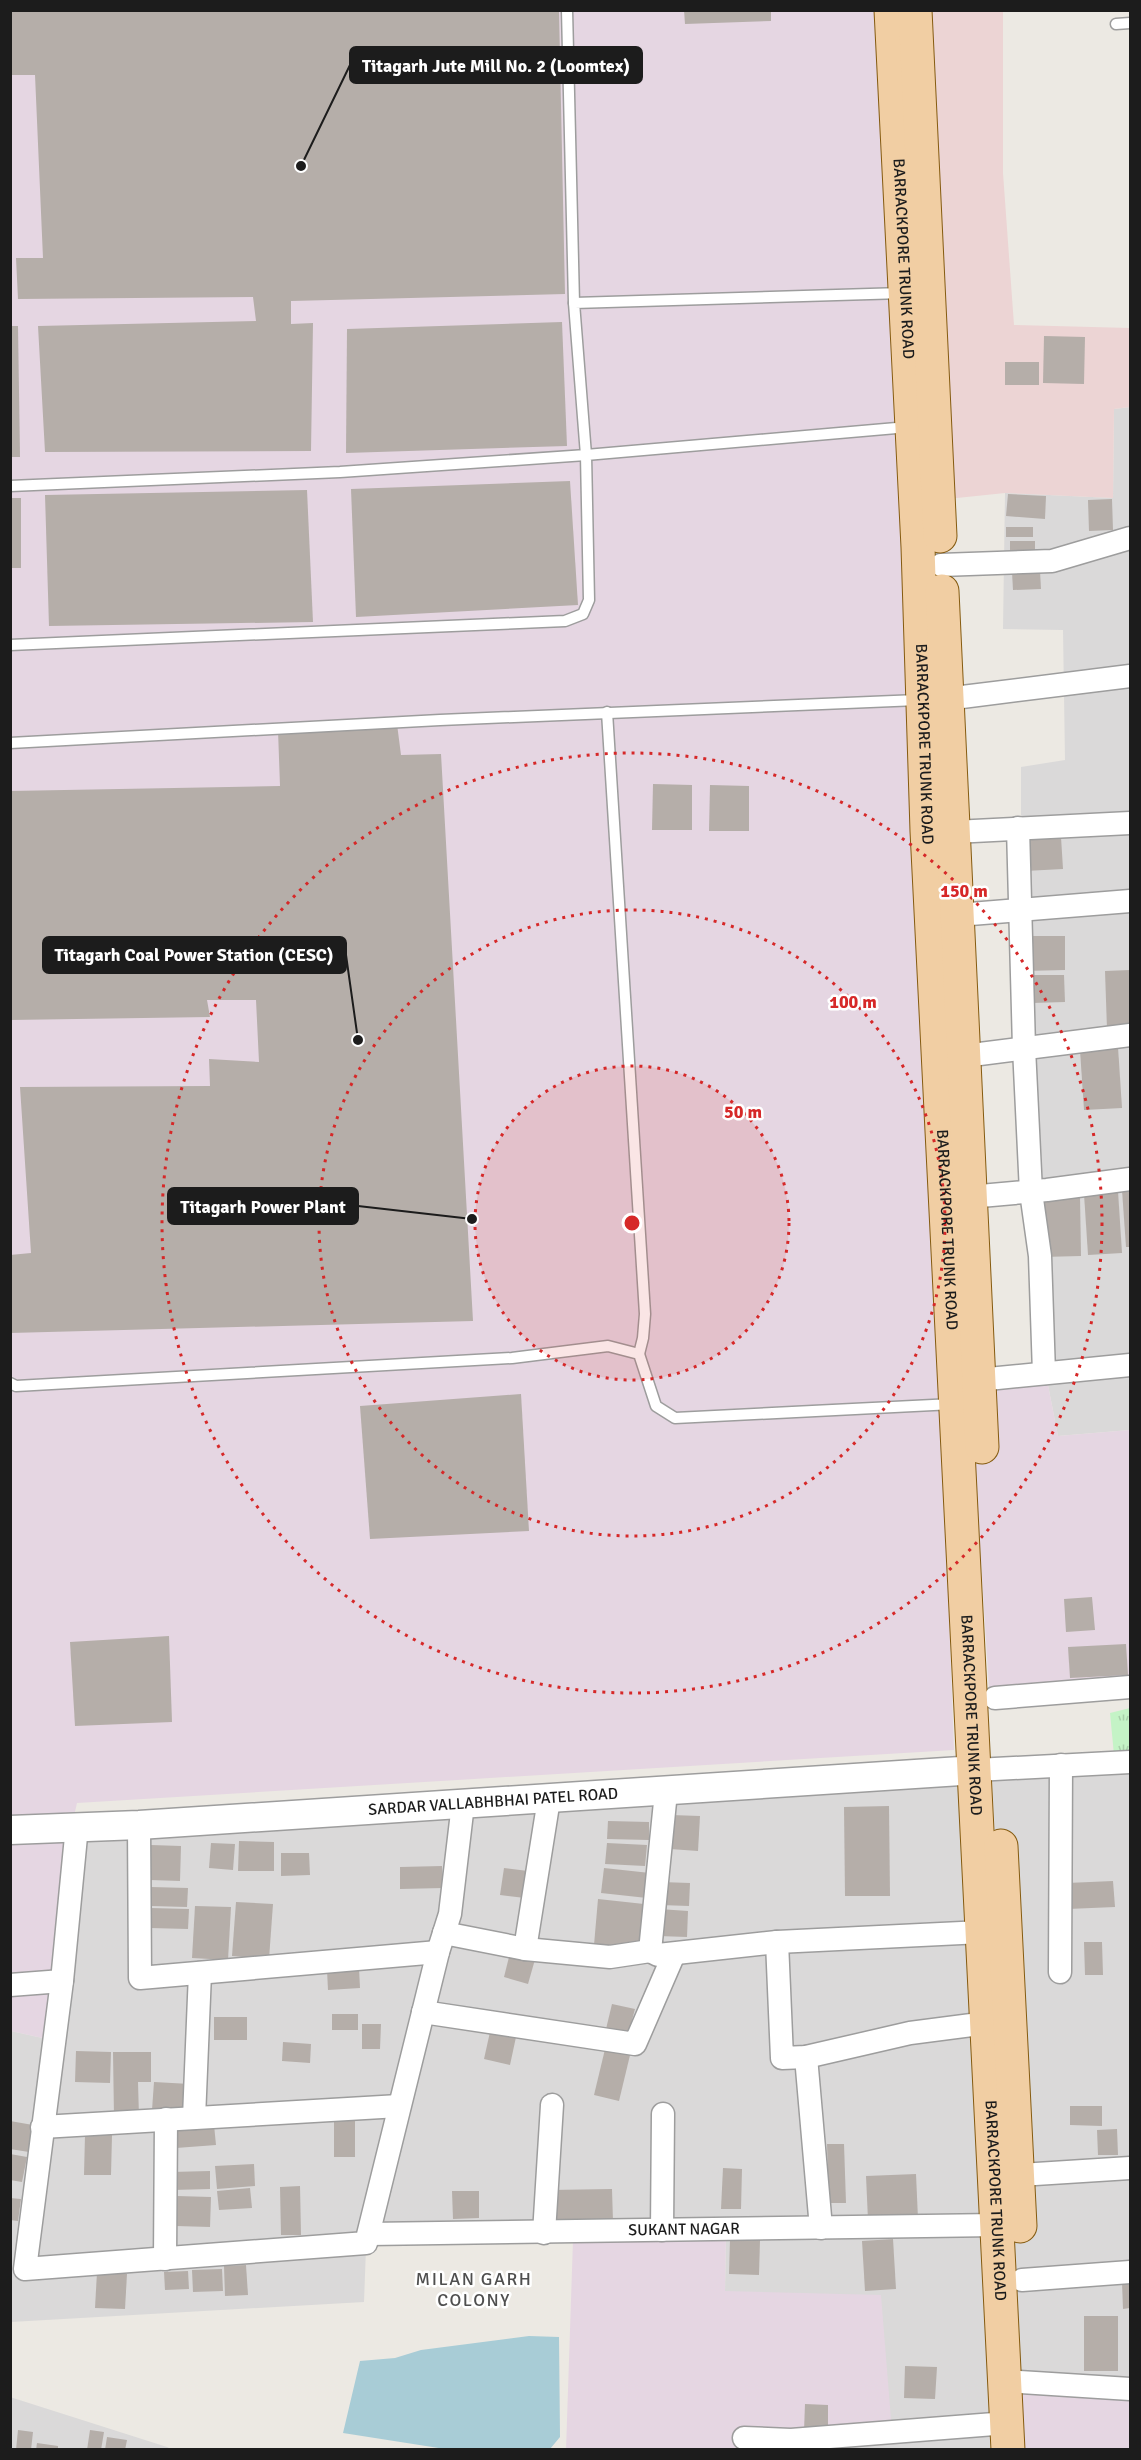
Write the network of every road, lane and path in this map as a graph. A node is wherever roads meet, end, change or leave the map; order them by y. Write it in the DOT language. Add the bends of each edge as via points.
graph roads {
  1 [pos="567,10"];
  2 [pos="891,10"];
  3 [pos="915,10"];
  4 [pos="1131,23"];
  5 [pos="1116,24"];
  6 [pos="903,293"];
  7 [pos="574,303"];
  8 [pos="911,426"];
  9 [pos="586,455"];
  10 [pos="10,486"];
  11 [pos="1131,538"];
  12 [pos="941,565"];
  13 [pos="10,645"];
  14 [pos="1131,676"];
  15 [pos="934,699"];
  16 [pos="607,712"];
  17 [pos="10,743"];
  18 [pos="1131,824"];
  19 [pos="1018,828"];
  20 [pos="954,832"];
  21 [pos="1131,901"];
  22 [pos="1021,910"];
  23 [pos="958,915"];
  24 [pos="1131,1035"];
  25 [pos="1024,1048"];
  26 [pos="964,1056"];
  27 [pos="1131,1179"];
  28 [pos="1031,1192"];
  29 [pos="969,1197"];
  30 [pos="639,1354"];
  31 [pos="1131,1365"];
  32 [pos="1044,1373"];
  33 [pos="978,1380"];
  34 [pos="10,1383"];
  35 [pos="956,1404"];
  36 [pos="1131,1687"];
  37 [pos="994,1698"];
  38 [pos="1131,1762"];
  39 [pos="1061,1766"];
  40 [pos="986,1770"];
  41 [pos="666,1792"];
  42 [pos="549,1799"];
  43 [pos="463,1804"];
  44 [pos="139,1825"];
  45 [pos="77,1826"];
  46 [pos="10,1830"];
  47 [pos="982,1932"];
  48 [pos="441,1942"];
  49 [pos="777,1942"];
  50 [pos="525,1949"];
  51 [pos="650,1951"];
  52 [pos="674,1954"];
  53 [pos="1060,1972"];
  54 [pos="200,1973"];
  55 [pos="62,1981"];
  56 [pos="10,1985"];
  57 [pos="423,2012"];
  58 [pos="987,2023"];
  59 [pos="806,2057"];
  60 [pos="552,2105"];
  61 [pos="399,2106"];
  62 [pos="663,2114"];
  63 [pos="194,2118"];
  64 [pos="166,2120"];
  65 [pos="42,2127"];
  66 [pos="1131,2168"];
  67 [pos="1006,2176"];
  68 [pos="998,2225"];
  69 [pos="821,2228"];
  70 [pos="662,2230"];
  71 [pos="544,2233"];
  72 [pos="369,2234"];
  73 [pos="165,2259"];
  74 [pos="1131,2272"];
  75 [pos="1022,2280"];
  76 [pos="1016,2381"];
  77 [pos="1131,2389"];
  78 [pos="1008,2436"];
  79 [pos="744,2438"];
  80 [pos="1030,2450"];
  1 -- 7 [label="lane"];
  2 -- 6 [label="main road, BARRACKPORE TRUNK ROAD"];
  3 -- 12 [label="main road, BARRACKPORE TRUNK ROAD"];
  4 -- 5 [label="lane"];
  6 -- 7 [label="lane"];
  6 -- 8 [label="main road, BARRACKPORE TRUNK ROAD"];
  7 -- 9 [label="lane"];
  8 -- 9 [label="lane"];
  8 -- 15 [label="main road, BARRACKPORE TRUNK ROAD"];
  9 -- 10 [label="lane" via="340,472"];
  9 -- 13 [label="lane" via="589,600 583,614 566,621"];
  11 -- 12 [label="street" via="1052,561"];
  12 -- 15 [label="main road, BARRACKPORE TRUNK ROAD"];
  14 -- 15 [label="street"];
  15 -- 16 [label="lane"];
  15 -- 20 [label="main road, BARRACKPORE TRUNK ROAD"];
  15 -- 35 [label="main road, BARRACKPORE TRUNK ROAD"];
  16 -- 17 [label="lane"];
  16 -- 30 [label="lane" via="645,1314"];
  18 -- 19 [label="street"];
  19 -- 20 [label="street"];
  19 -- 22 [label="street"];
  20 -- 23 [label="main road, BARRACKPORE TRUNK ROAD"];
  21 -- 22 [label="street"];
  22 -- 23 [label="street"];
  22 -- 25 [label="street"];
  23 -- 26 [label="main road, BARRACKPORE TRUNK ROAD"];
  24 -- 25 [label="street"];
  25 -- 26 [label="street"];
  25 -- 28 [label="street"];
  26 -- 29 [label="main road, BARRACKPORE TRUNK ROAD"];
  27 -- 28 [label="street"];
  28 -- 29 [label="street"];
  28 -- 32 [label="street" via="1040,1256"];
  29 -- 33 [label="main road, BARRACKPORE TRUNK ROAD"];
  30 -- 34 [label="lane" via="608,1346 512,1358 16,1386"];
  30 -- 35 [label="lane" via="656,1406 675,1418"];
  31 -- 32 [label="street"];
  32 -- 33 [label="street"];
  33 -- 37 [label="main road, BARRACKPORE TRUNK ROAD"];
  35 -- 40 [label="main road, BARRACKPORE TRUNK ROAD"];
  36 -- 37 [label="street"];
  37 -- 40 [label="main road, BARRACKPORE TRUNK ROAD"];
  38 -- 39 [label="street"];
  39 -- 40 [label="street"];
  39 -- 53 [label="street"];
  40 -- 41 [label="street, SARDAR VALLABHBHAI PATEL ROAD"];
  40 -- 47 [label="main road, BARRACKPORE TRUNK ROAD"];
  40 -- 67 [label="main road, BARRACKPORE TRUNK ROAD"];
  41 -- 42 [label="street, SARDAR VALLABHBHAI PATEL ROAD"];
  41 -- 51 [label="street"];
  42 -- 43 [label="street, SARDAR VALLABHBHAI PATEL ROAD"];
  42 -- 50 [label="street"];
  43 -- 44 [label="street, SARDAR VALLABHBHAI PATEL ROAD"];
  43 -- 48 [label="street" via="450,1914"];
  44 -- 45 [label="street, SARDAR VALLABHBHAI PATEL ROAD"];
  44 -- 54 [label="street" via="140,1977"];
  45 -- 46 [label="street, SARDAR VALLABHBHAI PATEL ROAD"];
  45 -- 55 [label="street"];
  47 -- 49 [label="street"];
  47 -- 58 [label="main road, BARRACKPORE TRUNK ROAD"];
  48 -- 50 [label="street"];
  48 -- 54 [label="street"];
  48 -- 57 [label="street"];
  49 -- 52 [label="street"];
  49 -- 59 [label="street" via="782,2058"];
  50 -- 51 [label="street" via="610,1957"];
  51 -- 52 [label="street"];
  52 -- 57 [label="street" via="635,2044"];
  54 -- 63 [label="street"];
  55 -- 56 [label="street"];
  55 -- 65 [label="street"];
  57 -- 61 [label="street"];
  58 -- 59 [label="street" via="910,2033"];
  58 -- 67 [label="main road, BARRACKPORE TRUNK ROAD"];
  59 -- 69 [label="street"];
  60 -- 71 [label="street"];
  61 -- 63 [label="street"];
  61 -- 72 [label="street"];
  62 -- 70 [label="street"];
  63 -- 64 [label="street"];
  64 -- 65 [label="street"];
  64 -- 73 [label="street"];
  65 -- 73 [label="street" via="25,2269"];
  66 -- 67 [label="street"];
  67 -- 68 [label="main road, BARRACKPORE TRUNK ROAD"];
  67 -- 75 [label="main road, BARRACKPORE TRUNK ROAD"];
  68 -- 69 [label="street, SUKANT NAGAR"];
  68 -- 76 [label="main road, BARRACKPORE TRUNK ROAD"];
  69 -- 70 [label="street, SUKANT NAGAR"];
  70 -- 71 [label="street, SUKANT NAGAR"];
  71 -- 72 [label="street, SUKANT NAGAR"];
  72 -- 73 [label="street" via="366,2243"];
  74 -- 75 [label="street"];
  75 -- 76 [label="main road, BARRACKPORE TRUNK ROAD"];
  76 -- 77 [label="street"];
  76 -- 78 [label="main road, BARRACKPORE TRUNK ROAD"];
  76 -- 80 [label="main road, BARRACKPORE TRUNK ROAD"];
  78 -- 79 [label="street"];
}
